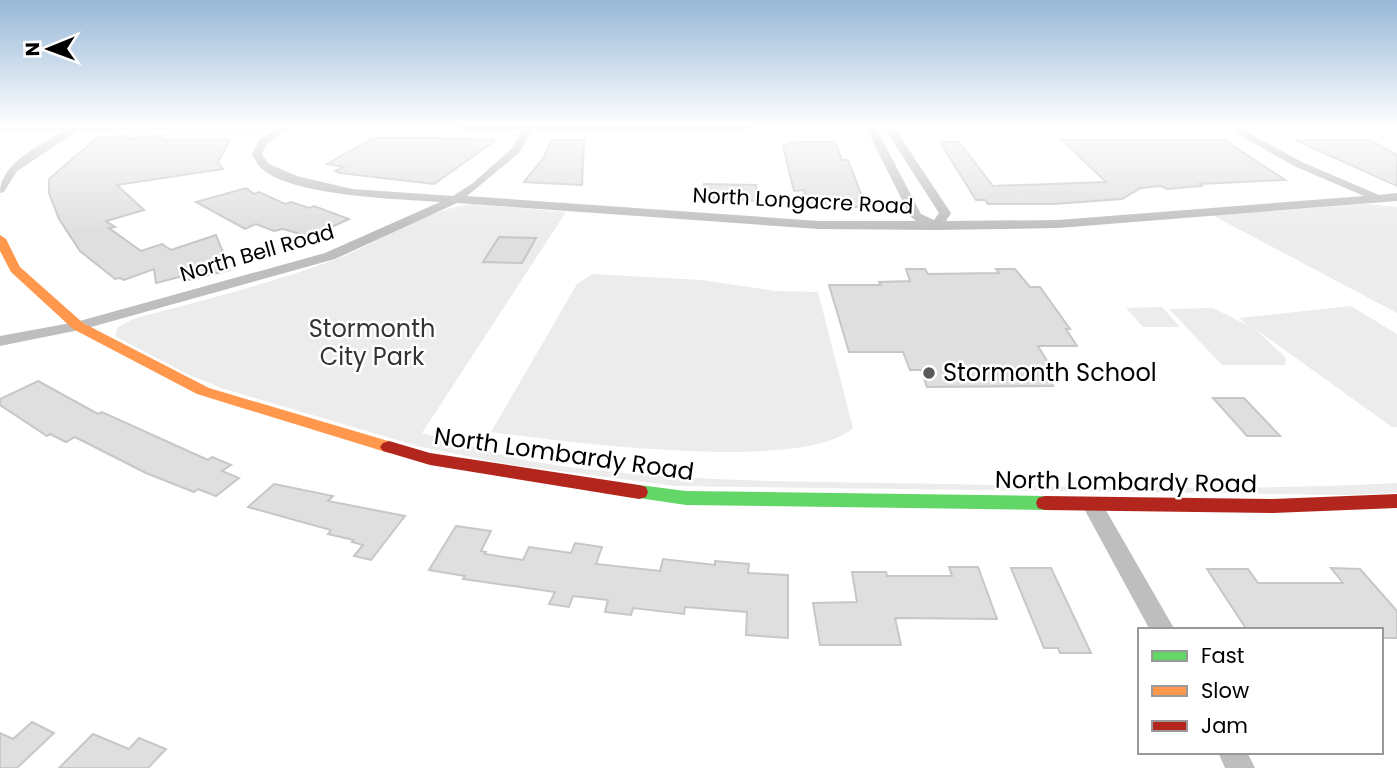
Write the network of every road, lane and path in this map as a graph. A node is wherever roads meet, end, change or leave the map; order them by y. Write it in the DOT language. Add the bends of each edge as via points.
graph roads {
  1 [pos="24,162"];
  2 [pos="262,162"];
  3 [pos="503,162"];
  4 [pos="888,162"];
  5 [pos="911,162"];
  6 [pos="1294,162"];
  7 [pos="0,190"];
  8 [pos="1397,197"];
  9 [pos="1377,198"];
  10 [pos="454,200"];
  11 [pos="1397,204"];
  12 [pos="936,226"];
  13 [pos="0,239"];
  14 [pos="78,326"];
  15 [pos="0,341"];
  16 [pos="1397,501"];
  17 [pos="1093,505"];
  18 [pos="1162,628"];
  1 -- 7 [label="street" via="13,169"];
  2 -- 10 [label="street, North Longacre Road" via="293,179 352,193"];
  3 -- 10 [label="street, North Bell Road"];
  4 -- 12 [label="street" via="916,216"];
  5 -- 12 [label="street" via="944,213"];
  6 -- 9 [label="street"];
  8 -- 9 [label="street, North Longacre Road"];
  9 -- 11 [label="street"];
  9 -- 12 [label="street, North Longacre Road" via="1058,224"];
  10 -- 12 [label="street, North Longacre Road" via="820,225"];
  10 -- 14 [label="street, North Bell Road" via="330,256"];
  13 -- 14 [label="street, North Lombardy Road" via="15,269"];
  14 -- 15 [label="street, North Bell Road"];
  14 -- 17 [label="street, North Lombardy Road" via="203,391 430,459 686,498"];
  16 -- 17 [label="street, North Lombardy Road"];
  17 -- 18 [label="street"];
}
